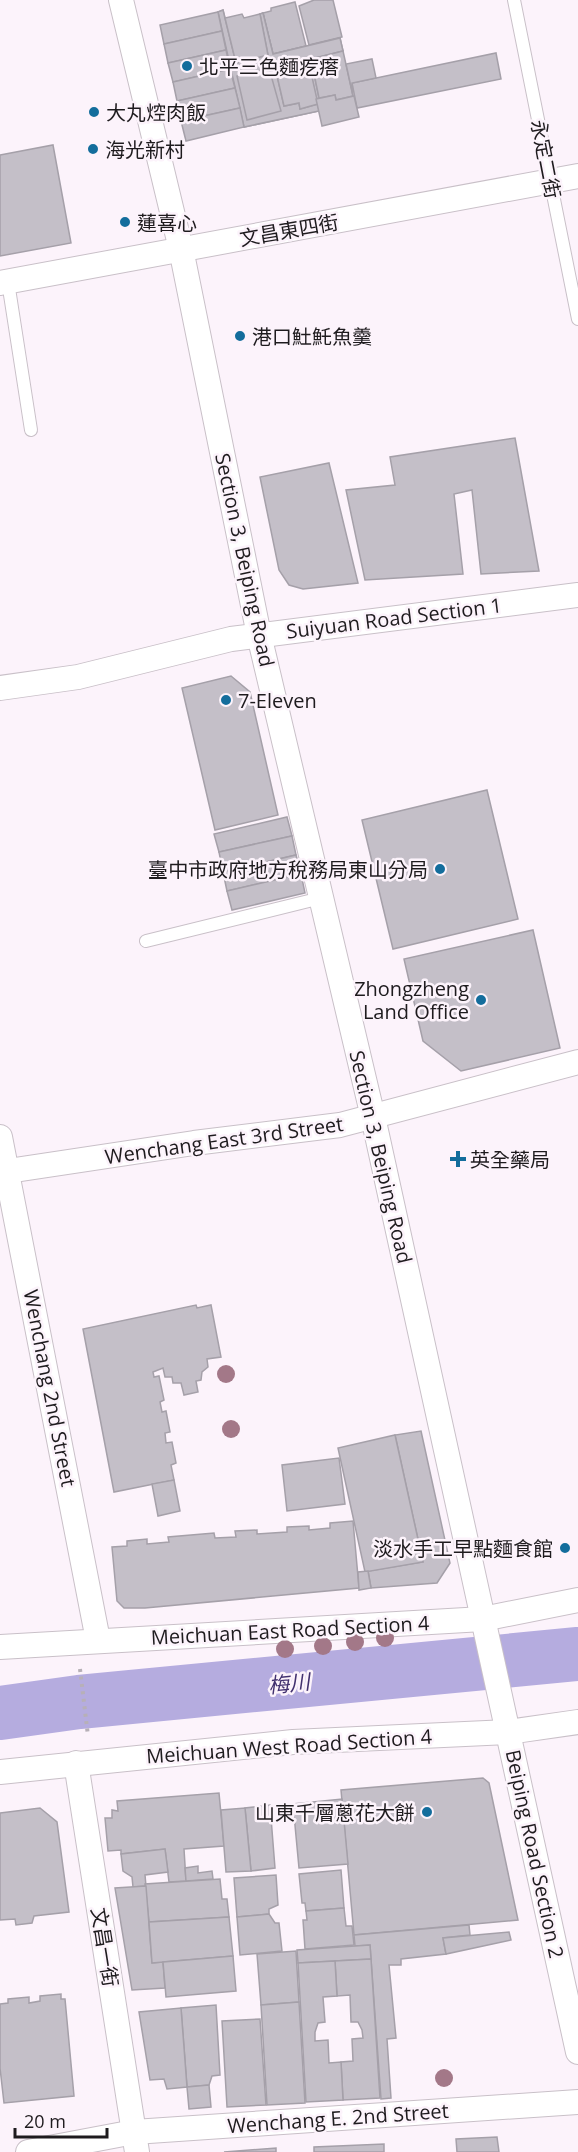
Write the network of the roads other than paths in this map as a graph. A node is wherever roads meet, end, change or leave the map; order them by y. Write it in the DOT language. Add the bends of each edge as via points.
graph roads {
  1 [pos="121,0"];
  2 [pos="514,0"];
  3 [pos="578,177"];
  4 [pos="550,182"];
  5 [pos="181,249"];
  6 [pos="4,283"];
  7 [pos="578,318"];
  8 [pos="31,430"];
  9 [pos="578,595"];
  10 [pos="260,635"];
  11 [pos="0,688"];
  12 [pos="321,898"];
  13 [pos="146,941"];
  14 [pos="578,1062"];
  15 [pos="373,1117"];
  16 [pos="0,1137"];
  17 [pos="8,1171"];
  18 [pos="578,1600"];
  19 [pos="483,1619"];
  20 [pos="86,1641"];
  21 [pos="490,1646"];
  22 [pos="0,1647"];
  23 [pos="578,1722"];
  24 [pos="508,1732"];
  25 [pos="76,1763"];
  26 [pos="0,1772"];
  27 [pos="578,2052"];
  28 [pos="578,2102"];
  29 [pos="135,2142"];
  30 [pos="28,2152"];
  1 -- 5 [label="street, Section 3, Beiping Road"];
  2 -- 4 [label="lane, 永定二街"];
  3 -- 4 [label="street, 文昌東四街"];
  4 -- 5 [label="street, 文昌東四街"];
  4 -- 7 [label="lane, 永定二街"];
  5 -- 6 [label="street, 文昌東四街"];
  5 -- 10 [label="street, Section 3, Beiping Road"];
  6 -- 8 [label="lane"];
  9 -- 10 [label="street, Suiyuan Road Section 1"];
  10 -- 11 [label="street, Suiyuan Road Section 1" via="78,677"];
  10 -- 12 [label="street, Section 3, Beiping Road"];
  12 -- 13 [label="lane"];
  12 -- 15 [label="street, Section 3, Beiping Road"];
  14 -- 15 [label="street, Wenchang East 3rd Street"];
  15 -- 17 [label="street, Wenchang East 3rd Street" via="340,1125"];
  15 -- 19 [label="street, Section 3, Beiping Road"];
  16 -- 17 [label="street, Wenchang 2nd Street"];
  17 -- 20 [label="street, Wenchang 2nd Street"];
  18 -- 19 [label="street, Meichuan East Road Section 4"];
  19 -- 20 [label="street, Meichuan East Road Section 4"];
  19 -- 21 [label="street, Section 3, Beiping Road"];
  20 -- 22 [label="street, Meichuan East Road Section 4"];
  21 -- 24 [label="street, Beiping Road Section 2"];
  23 -- 24 [label="street, Meichuan West Road Section 4"];
  24 -- 25 [label="street, Meichuan West Road Section 4" via="293,1742"];
  24 -- 27 [label="street, Beiping Road Section 2"];
  25 -- 26 [label="street, Meichuan West Road Section 4"];
  25 -- 29 [label="street, 文昌一街"];
  28 -- 29 [label="street, Wenchang E. 2nd Street"];
  29 -- 30 [label="street, Wenchang E. 2nd Street"];
}
